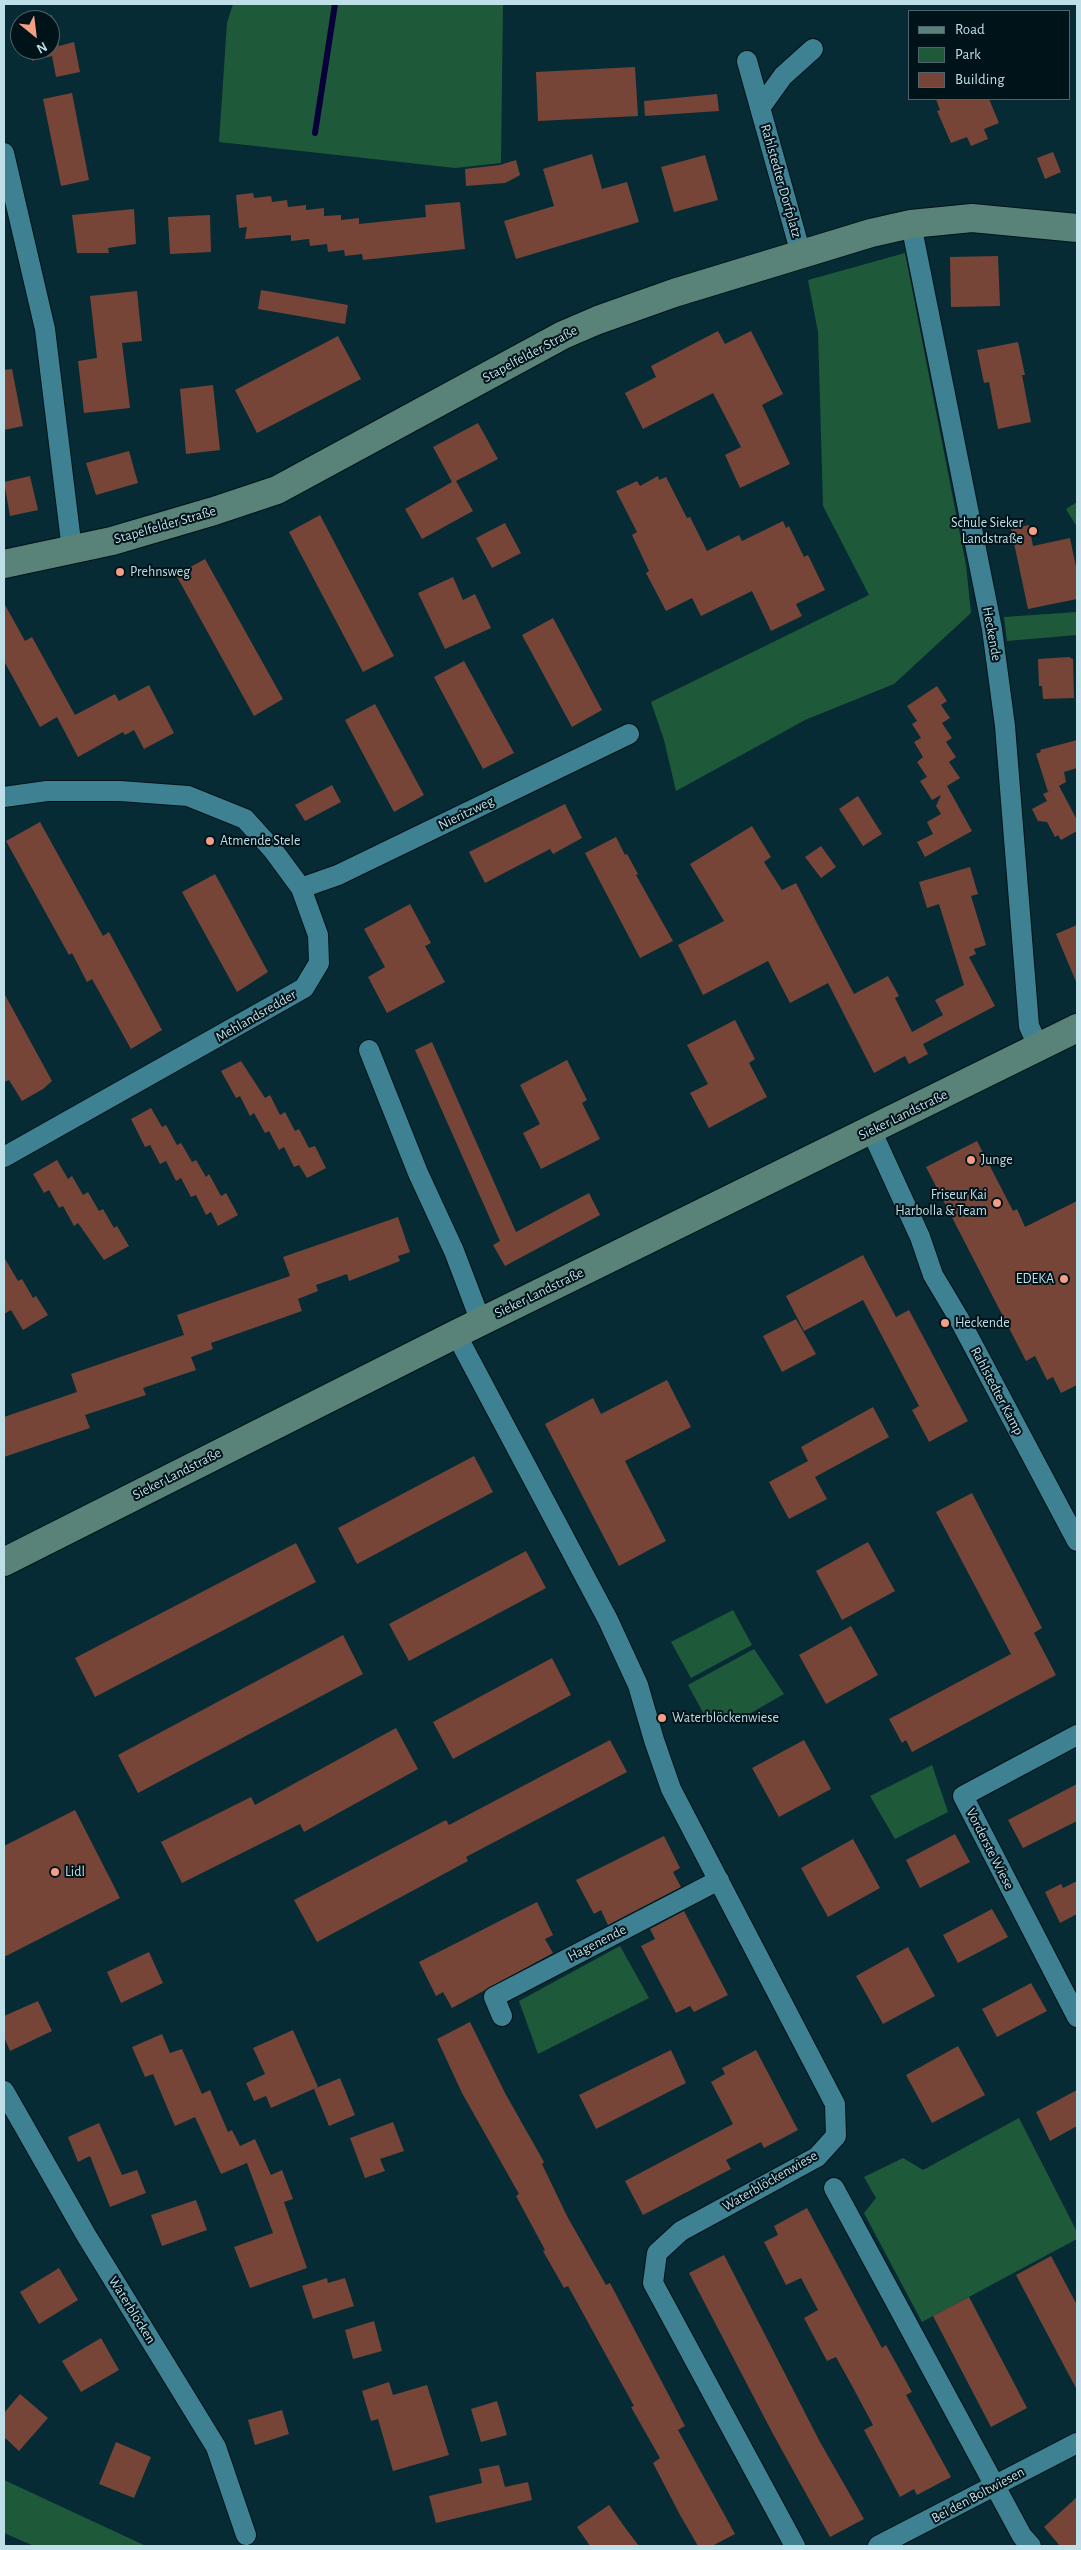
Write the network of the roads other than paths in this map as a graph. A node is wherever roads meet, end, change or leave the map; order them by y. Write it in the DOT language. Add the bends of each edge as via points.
graph roads {
  1 [pos="813,49"];
  2 [pos="748,61"];
  3 [pos="760,108"];
  4 [pos="4,153"];
  5 [pos="911,224"];
  6 [pos="1077,228"];
  7 [pos="802,254"];
  8 [pos="72,550"];
  9 [pos="4,564"];
  10 [pos="629,734"];
  11 [pos="4,797"];
  12 [pos="300,888"];
  13 [pos="1077,1028"];
  14 [pos="1039,1048"];
  15 [pos="369,1050"];
  16 [pos="871,1130"];
  17 [pos="4,1157"];
  18 [pos="481,1322"];
  19 [pos="456,1334"];
  20 [pos="1077,1541"];
  21 [pos="4,1562"];
  22 [pos="1077,1735"];
  23 [pos="719,1880"];
  24 [pos="502,2016"];
  25 [pos="1077,2017"];
  26 [pos="4,2091"];
  27 [pos="834,2188"];
  28 [pos="1077,2443"];
  29 [pos="994,2486"];
  30 [pos="246,2535"];
  31 [pos="795,2546"];
  32 [pos="878,2546"];
  33 [pos="1031,2546"];
  1 -- 3 [label="street, Rahlstedter Dorfplatz" via="783,76"];
  2 -- 3 [label="street, Rahlstedter Dorfplatz"];
  3 -- 7 [label="street, Rahlstedter Dorfplatz"];
  4 -- 8 [label="street" via="45,329"];
  5 -- 6 [label="main road, Stapelfelder Straße" via="972,218"];
  5 -- 7 [label="main road, Stapelfelder Straße"];
  5 -- 14 [label="street, Heckende" via="992,629 1005,726 1029,1026"];
  7 -- 8 [label="main road, Stapelfelder Straße" via="641,304 563,335 277,490 214,512"];
  8 -- 9 [label="main road, Stapelfelder Straße"];
  10 -- 12 [label="street, Nieritzweg" via="338,875"];
  11 -- 12 [label="street, Mehlandsredder" via="47,792 120,791 188,796 245,819 273,850"];
  12 -- 17 [label="street, Mehlandsredder" via="318,935 319,963 304,988"];
  13 -- 14 [label="main road, Sieker Landstraße"];
  14 -- 16 [label="main road, Sieker Landstraße"];
  15 -- 18 [label="street"];
  16 -- 18 [label="main road, Sieker Landstraße"];
  16 -- 20 [label="street, Rahlstedter Kamp" via="920,1238 933,1275"];
  18 -- 19 [label="main road, Sieker Landstraße"];
  19 -- 21 [label="main road, Sieker Landstraße"];
  19 -- 23 [label="street, Waterblöckenwiese" via="608,1620 638,1685 671,1789"];
  22 -- 25 [label="street, Vorderste Wiese" via="963,1796"];
  23 -- 24 [label="street, Hagenende" via="494,1997"];
  23 -- 31 [label="street, Waterblöckenwiese" via="835,2104 836,2136 817,2157 681,2231 657,2253 653,2283"];
  26 -- 30 [label="street, Waterblöcken" via="86,2235 216,2447"];
  27 -- 29 [label="street"];
  28 -- 29 [label="street, Bei den Boltwiesen"];
  29 -- 32 [label="street, Bei den Boltwiesen"];
  29 -- 33 [label="street"];
}
